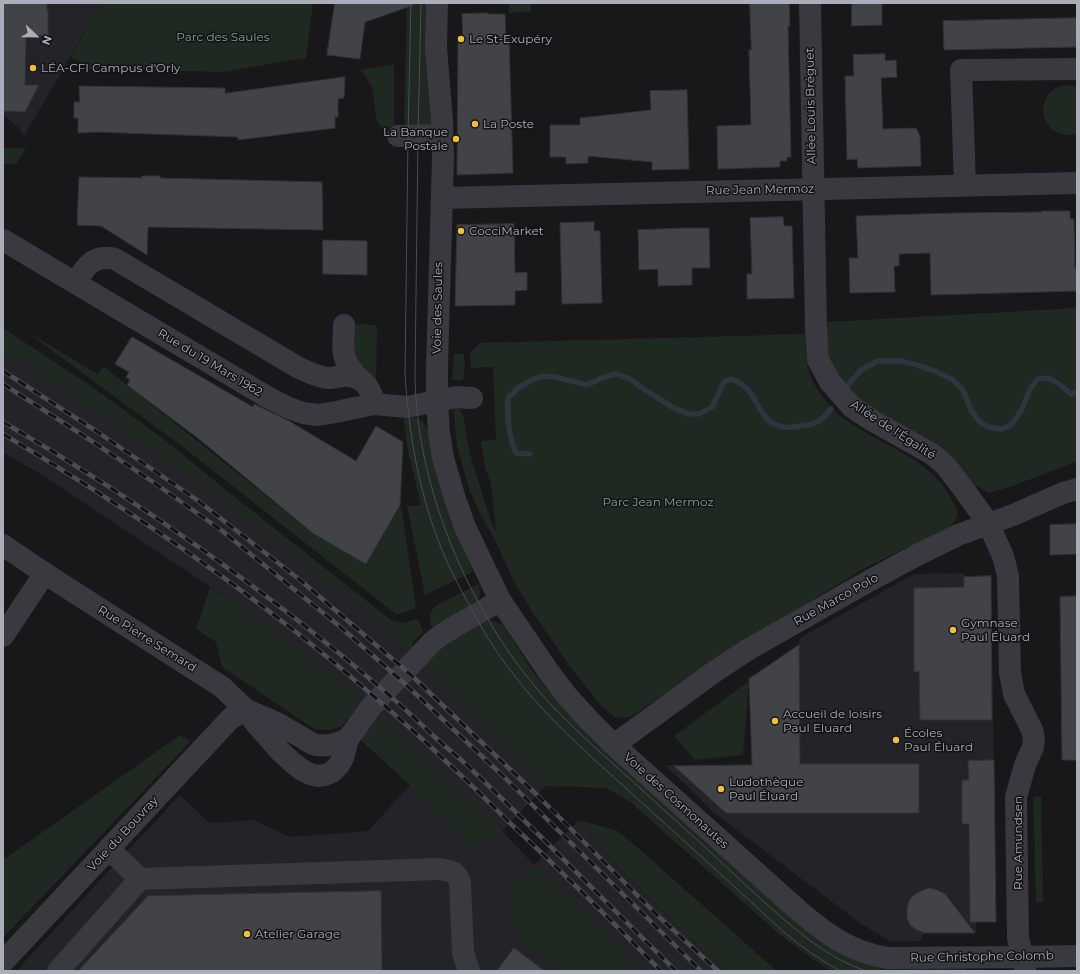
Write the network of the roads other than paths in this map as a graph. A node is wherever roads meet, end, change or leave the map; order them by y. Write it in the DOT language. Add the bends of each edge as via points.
graph roads {
  1 [pos="437,3"];
  2 [pos="810,3"];
  3 [pos="1077,69"];
  4 [pos="442,135"];
  5 [pos="398,136"];
  6 [pos="1077,183"];
  7 [pos="965,185"];
  8 [pos="813,189"];
  9 [pos="442,198"];
  10 [pos="3,240"];
  11 [pos="76,283"];
  12 [pos="344,325"];
  13 [pos="816,329"];
  14 [pos="359,379"];
  15 [pos="472,398"];
  16 [pos="437,401"];
  17 [pos="374,404"];
  18 [pos="1077,488"];
  19 [pos="988,523"];
  20 [pos="3,545"];
  21 [pos="45,573"];
  22 [pos="500,600"];
  23 [pos="3,636"];
  24 [pos="246,710"];
  25 [pos="348,739"];
  26 [pos="614,745"];
  27 [pos="109,849"];
  28 [pos="140,879"];
  29 [pos="1077,956"];
  30 [pos="888,958"];
  31 [pos="3,962"];
  32 [pos="1024,964"];
  33 [pos="58,971"];
  34 [pos="469,971"];
  1 -- 4 [label="street, Voie des Saules" via="436,48"];
  2 -- 8 [label="street, Allée Louis Bréguet"];
  3 -- 7 [label="street" via="961,70"];
  4 -- 5 [label="street"];
  4 -- 9 [label="street, Voie des Saules"];
  6 -- 7 [label="street, Rue Jean Mermoz"];
  7 -- 8 [label="street, Rue Jean Mermoz"];
  8 -- 9 [label="street, Rue Jean Mermoz"];
  8 -- 13 [label="street, Allée Louis Bréguet"];
  9 -- 16 [label="street, Voie des Saules"];
  10 -- 11 [label="street, Rue du 19 Mars 1962"];
  11 -- 14 [label="street" via="85,268 94,260 105,257 115,259 299,368 329,378 350,376"];
  11 -- 17 [label="street, Rue du 19 Mars 1962" via="289,408 318,415"];
  12 -- 14 [label="street" via="344,356"];
  13 -- 19 [label="street, Allée de l'Égalité" via="818,360 830,382 852,408 927,451 946,466"];
  14 -- 17 [label="street" via="371,390"];
  15 -- 16 [label="street, Rue du 19 Mars 1962" via="456,397"];
  16 -- 17 [label="street, Rue du 19 Mars 1962" via="407,406"];
  16 -- 22 [label="street, Voie des Saules" via="439,433 455,499 465,527"];
  18 -- 19 [label="street, Rue Marco Polo"];
  19 -- 26 [label="street, Rue Marco Polo" via="917,555 749,649"];
  19 -- 32 [label="street, Rue Amundsen" via="1004,556 1008,576 1010,673 1014,694 1034,739 1016,797 1018,938"];
  20 -- 21 [label="street, Rue Pierre Semard"];
  21 -- 23 [label="street"];
  21 -- 24 [label="street, Rue Pierre Semard" via="222,687"];
  22 -- 25 [label="street" via="432,642 371,707"];
  22 -- 26 [label="street, Voie des Cosmonautes" via="562,690"];
  24 -- 25 [label="street" via="277,723 313,744 329,745"];
  24 -- 25 [label="street" via="281,752 302,770 317,776 325,775 337,768 343,758"];
  24 -- 27 [label="street, Voie du Bouvray" via="231,718"];
  26 -- 30 [label="street, Voie des Cosmonautes" via="816,926 834,939 857,950"];
  27 -- 28 [label="street"];
  27 -- 31 [label="street, Voie du Bouvray"];
  28 -- 33 [label="street"];
  28 -- 34 [label="street" via="440,869 452,871 458,876 460,883 462,952"];
  29 -- 32 [label="street, Rue Christophe Colomb"];
  30 -- 32 [label="street, Rue Christophe Colomb"];
}
